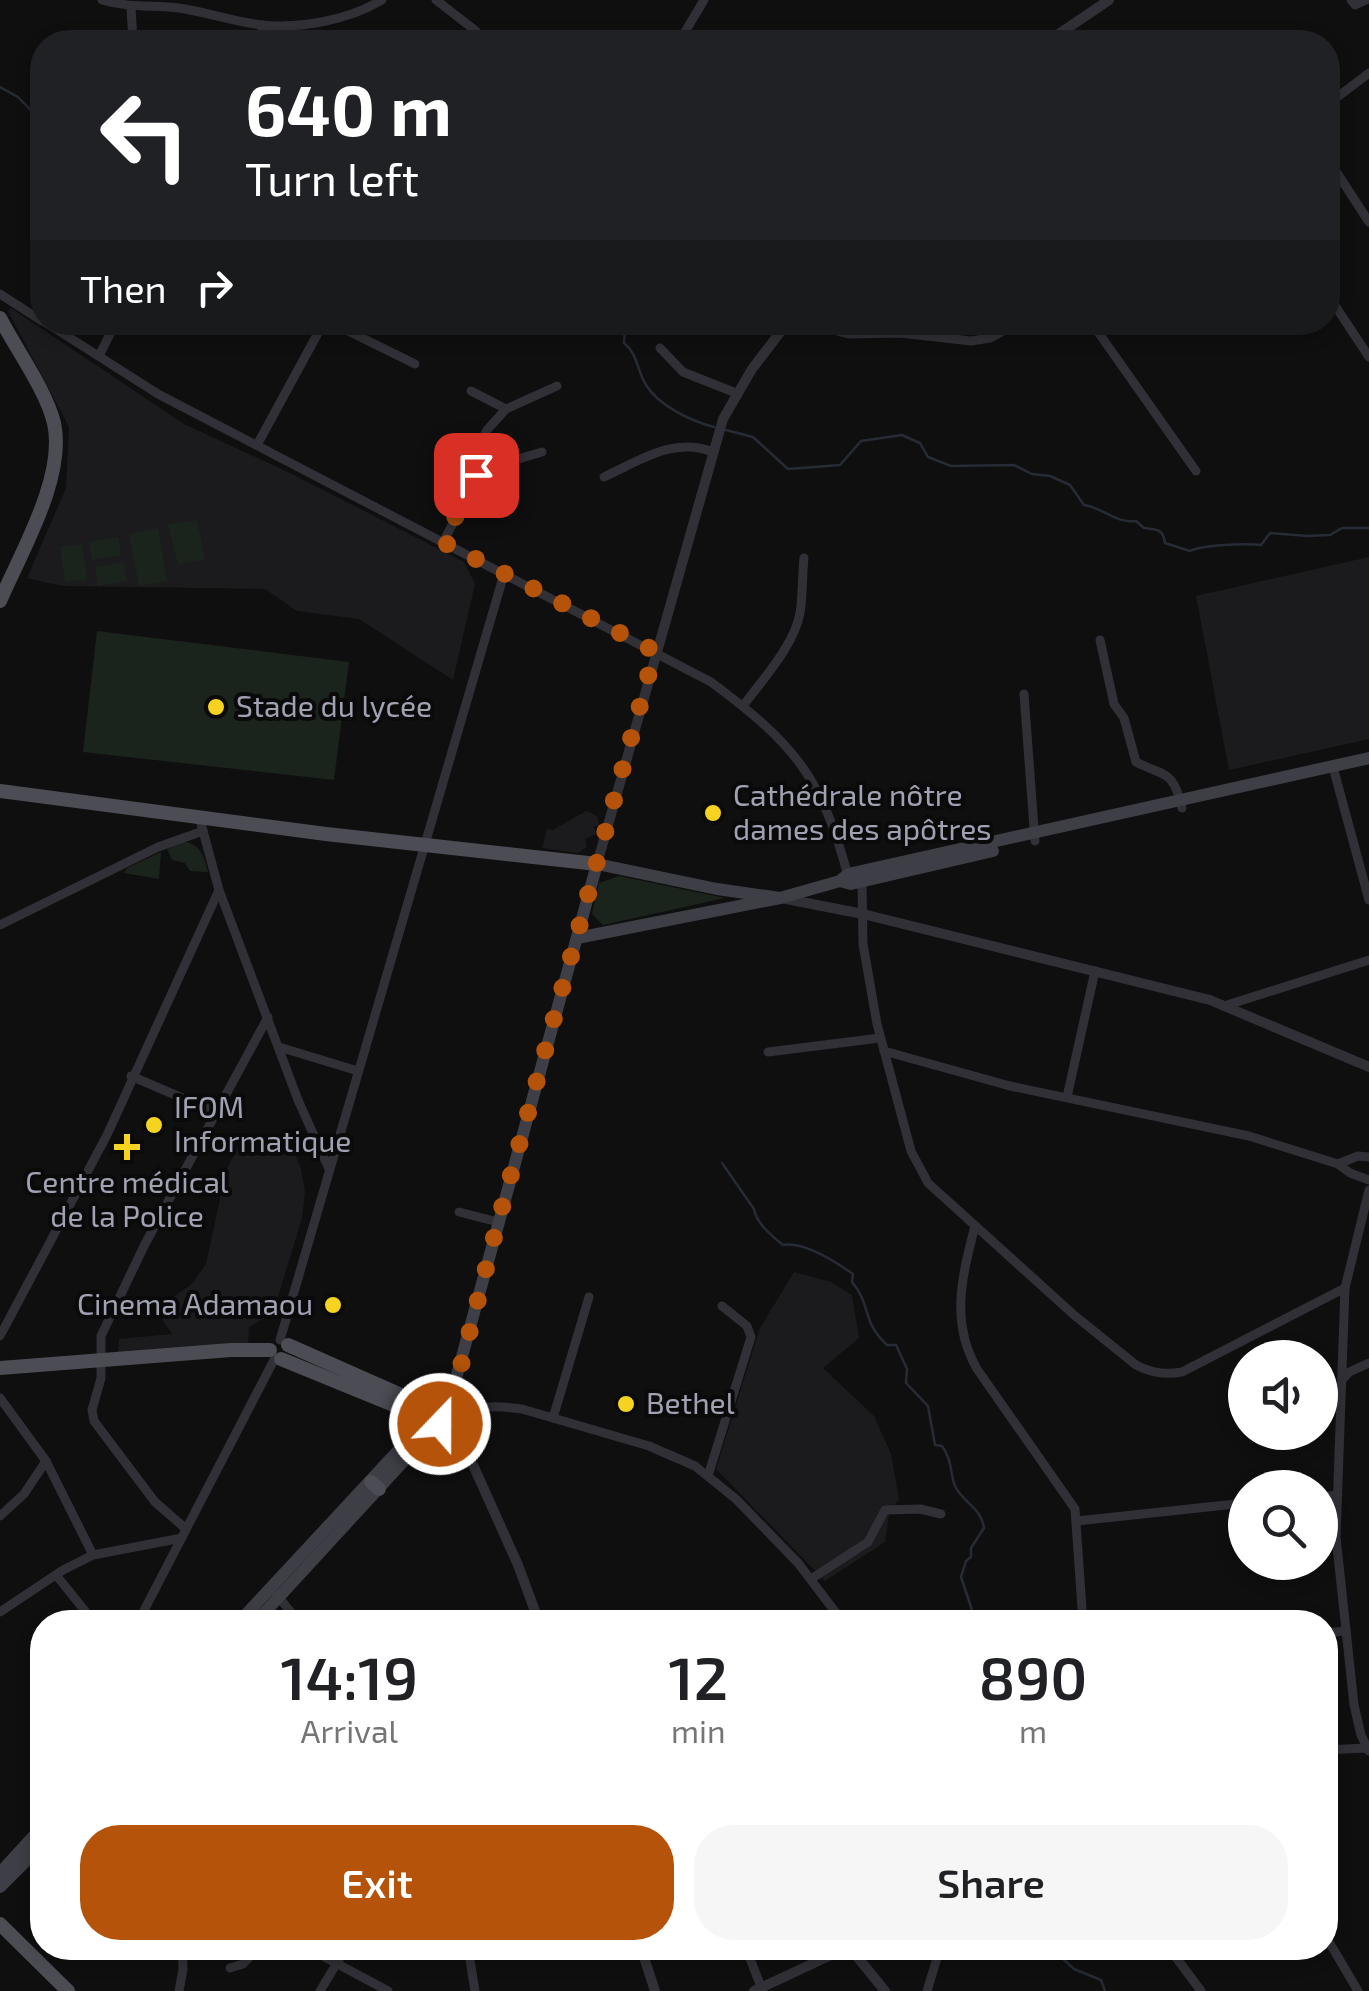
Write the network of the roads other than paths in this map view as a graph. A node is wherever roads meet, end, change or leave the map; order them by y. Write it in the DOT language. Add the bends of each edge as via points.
graph roads {
  1 [pos="102,0"];
  2 [pos="382,0"];
  3 [pos="436,0"];
  4 [pos="704,0"];
  5 [pos="1108,0"];
  6 [pos="1351,0"];
  7 [pos="1366,0"];
  8 [pos="131,7"];
  9 [pos="263,25"];
  10 [pos="132,30"];
  11 [pos="262,30"];
  12 [pos="475,30"];
  13 [pos="685,30"];
  14 [pos="1070,30"];
  15 [pos="1368,79"];
  16 [pos="1340,96"];
  17 [pos="1340,177"];
  18 [pos="1369,222"];
  19 [pos="0,294"];
  20 [pos="30,313"];
  21 [pos="1340,313"];
  22 [pos="0,318"];
  23 [pos="66,335"];
  24 [pos="110,335"];
  25 [pos="320,335"];
  26 [pos="355,335"];
  27 [pos="778,335"];
  28 [pos="939,335"];
  29 [pos="996,335"];
  30 [pos="1100,335"];
  31 [pos="660,348"];
  32 [pos="100,356"];
  33 [pos="1369,357"];
  34 [pos="416,364"];
  35 [pos="556,386"];
  36 [pos="471,391"];
  37 [pos="736,393"];
  38 [pos="506,408"];
  39 [pos="257,445"];
  40 [pos="542,452"];
  41 [pos="713,452"];
  42 [pos="474,465"];
  43 [pos="1196,472"];
  44 [pos="604,477"];
  45 [pos="443,542"];
  46 [pos="804,558"];
  47 [pos="504,574"];
  48 [pos="0,601"];
  49 [pos="1100,640"];
  50 [pos="655,651"];
  51 [pos="1024,694"];
  52 [pos="743,706"];
  53 [pos="1369,762"];
  54 [pos="1334,770"];
  55 [pos="1,791"];
  56 [pos="1181,804"];
  57 [pos="201,823"];
  58 [pos="1035,837"];
  59 [pos="424,845"];
  60 [pos="598,864"];
  61 [pos="850,880"];
  62 [pos="219,890"];
  63 [pos="780,898"];
  64 [pos="1369,900"];
  65 [pos="864,914"];
  66 [pos="0,925"];
  67 [pos="578,938"];
  68 [pos="1369,960"];
  69 [pos="1095,971"];
  70 [pos="1224,1006"];
  71 [pos="268,1017"];
  72 [pos="880,1038"];
  73 [pos="279,1047"];
  74 [pos="884,1051"];
  75 [pos="768,1052"];
  76 [pos="1369,1067"];
  77 [pos="358,1071"];
  78 [pos="131,1076"];
  79 [pos="1067,1097"];
  80 [pos="215,1112"];
  81 [pos="1369,1157"];
  82 [pos="1338,1164"];
  83 [pos="329,1169"];
  84 [pos="1369,1180"];
  85 [pos="1369,1192"];
  86 [pos="458,1212"];
  87 [pos="498,1222"];
  88 [pos="975,1226"];
  89 [pos="1345,1288"];
  90 [pos="589,1297"];
  91 [pos="722,1306"];
  92 [pos="0,1336"];
  93 [pos="279,1351"];
  94 [pos="100,1359"];
  95 [pos="1369,1363"];
  96 [pos="0,1368"];
  97 [pos="1344,1379"];
  98 [pos="0,1398"];
  99 [pos="554,1418"];
  100 [pos="443,1421"];
  101 [pos="46,1461"];
  102 [pos="708,1476"];
  103 [pos="1338,1495"];
  104 [pos="1228,1504"];
  105 [pos="941,1514"];
  106 [pos="0,1516"];
  107 [pos="1078,1521"];
  108 [pos="184,1534"];
  109 [pos="93,1555"];
  110 [pos="1338,1556"];
  111 [pos="56,1575"];
  112 [pos="811,1579"];
  113 [pos="275,1593"];
  114 [pos="84,1610"];
  115 [pos="144,1610"];
  116 [pos="254,1610"];
  117 [pos="264,1610"];
  118 [pos="289,1610"];
  119 [pos="534,1610"];
  120 [pos="835,1610"];
  121 [pos="1083,1610"];
  122 [pos="0,1612"];
  123 [pos="1346,1630"];
  124 [pos="1338,1631"];
  125 [pos="1368,1749"];
  126 [pos="1338,1750"];
  127 [pos="30,1840"];
  128 [pos="30,1857"];
  129 [pos="0,1873"];
  130 [pos="0,1887"];
  131 [pos="0,1924"];
  132 [pos="30,1954"];
  133 [pos="1338,1957"];
  134 [pos="37,1960"];
  135 [pos="183,1960"];
  136 [pos="247,1960"];
  137 [pos="328,1960"];
  138 [pos="338,1960"];
  139 [pos="470,1960"];
  140 [pos="646,1960"];
  141 [pos="750,1960"];
  142 [pos="822,1960"];
  143 [pos="858,1960"];
  144 [pos="936,1960"];
  145 [pos="1178,1960"];
  146 [pos="335,1964"];
  147 [pos="230,1968"];
  148 [pos="758,1989"];
  149 [pos="68,1991"];
  150 [pos="179,1991"];
  151 [pos="320,1991"];
  152 [pos="388,1991"];
  153 [pos="474,1991"];
  154 [pos="655,1991"];
  155 [pos="885,1991"];
  156 [pos="927,1991"];
  157 [pos="1201,1991"];
  158 [pos="1358,1991"];
  1 -- 8 [label="street"];
  2 -- 9 [label="street" via="310,24"];
  3 -- 12 [label="street"];
  4 -- 13 [label="street"];
  5 -- 14 [label="street"];
  6 -- 7 [label="street"];
  8 -- 9 [label="street" via="176,8"];
  8 -- 10 [label="street"];
  9 -- 11 [label="street"];
  15 -- 16 [label="street"];
  17 -- 18 [label="street"];
  19 -- 20 [label="street"];
  21 -- 33 [label="street"];
  22 -- 48 [label="main road" via="48,406 56,439 44,497"];
  23 -- 32 [label="street"];
  24 -- 32 [label="street"];
  25 -- 39 [label="street"];
  26 -- 34 [label="street"];
  27 -- 37 [label="street"];
  28 -- 29 [label="street" via="971,341"];
  30 -- 43 [label="street"];
  31 -- 37 [label="street" via="683,372"];
  32 -- 39 [label="street"];
  35 -- 38 [label="street"];
  36 -- 38 [label="street"];
  37 -- 41 [label="street"];
  38 -- 42 [label="street" via="475,453"];
  39 -- 45 [label="street"];
  40 -- 42 [label="street"];
  41 -- 44 [label="street" via="668,448"];
  41 -- 50 [label="street"];
  42 -- 45 [label="street" via="468,495"];
  45 -- 47 [label="street"];
  46 -- 52 [label="street" via="796,626"];
  47 -- 50 [label="street"];
  47 -- 59 [label="street"];
  49 -- 56 [label="street" via="1136,762 1160,770 1176,786"];
  50 -- 52 [label="street"];
  50 -- 60 [label="street"];
  51 -- 58 [label="street"];
  52 -- 61 [label="street" via="814,780"];
  53 -- 54 [label="main road"];
  54 -- 56 [label="main road"];
  54 -- 64 [label="street"];
  55 -- 57 [label="main road"];
  56 -- 58 [label="main road"];
  57 -- 59 [label="main road"];
  57 -- 62 [label="street"];
  57 -- 66 [label="street"];
  58 -- 61 [label="main road"];
  59 -- 60 [label="main road"];
  59 -- 77 [label="street"];
  60 -- 63 [label="main road"];
  60 -- 67 [label="main road"];
  61 -- 63 [label="main road"];
  61 -- 65 [label="street"];
  62 -- 71 [label="street"];
  62 -- 78 [label="street"];
  63 -- 65 [label="street"];
  63 -- 67 [label="main road"];
  65 -- 69 [label="street"];
  65 -- 72 [label="street"];
  67 -- 87 [label="main road"];
  68 -- 70 [label="street"];
  69 -- 70 [label="street"];
  69 -- 79 [label="street"];
  70 -- 76 [label="street"];
  71 -- 73 [label="street"];
  71 -- 80 [label="street"];
  72 -- 74 [label="street"];
  72 -- 75 [label="street"];
  73 -- 77 [label="street"];
  73 -- 83 [label="street"];
  74 -- 79 [label="street"];
  74 -- 88 [label="street" via="920,1172"];
  77 -- 83 [label="street"];
  78 -- 80 [label="street"];
  78 -- 92 [label="street"];
  79 -- 82 [label="street" via="1249,1136"];
  80 -- 94 [label="street" via="101,1336"];
  81 -- 82 [label="street"];
  82 -- 84 [label="street"];
  83 -- 93 [label="street"];
  85 -- 89 [label="street"];
  86 -- 87 [label="street"];
  87 -- 100 [label="main road"];
  88 -- 89 [label="street" via="1074,1315 1136,1365 1157,1373 1182,1372"];
  88 -- 107 [label="street" via="960,1291 965,1345"];
  89 -- 97 [label="street"];
  90 -- 99 [label="street"];
  91 -- 102 [label="street" via="748,1326 751,1338"];
  93 -- 94 [label="main road"];
  93 -- 100 [label="main road"];
  93 -- 108 [label="street"];
  94 -- 96 [label="main road"];
  94 -- 108 [label="street" via="94,1421"];
  95 -- 97 [label="street"];
  97 -- 103 [label="street"];
  98 -- 101 [label="street"];
  99 -- 100 [label="street" via="489,1406"];
  99 -- 102 [label="street" via="680,1458"];
  100 -- 113 [label="main road"];
  100 -- 119 [label="street" via="474,1467"];
  101 -- 106 [label="street"];
  101 -- 109 [label="street"];
  102 -- 112 [label="street"];
  104 -- 107 [label="street"];
  105 -- 112 [label="street" via="884,1510 868,1542"];
  107 -- 121 [label="street"];
  108 -- 109 [label="street"];
  108 -- 115 [label="street"];
  109 -- 111 [label="street"];
  110 -- 123 [label="street"];
  111 -- 114 [label="street"];
  111 -- 122 [label="street"];
  112 -- 120 [label="street"];
  113 -- 116 [label="main road"];
  113 -- 117 [label="main road"];
  113 -- 118 [label="street"];
  123 -- 124 [label="street"];
  123 -- 125 [label="street" via="1354,1705"];
  125 -- 126 [label="street"];
  127 -- 129 [label="main road"];
  128 -- 130 [label="main road"];
  131 -- 132 [label="main road"];
  133 -- 158 [label="street"];
  134 -- 149 [label="main road"];
  135 -- 150 [label="street"];
  136 -- 147 [label="street"];
  137 -- 146 [label="street"];
  138 -- 146 [label="street"];
  139 -- 153 [label="street"];
  140 -- 154 [label="street"];
  141 -- 148 [label="street"];
  142 -- 148 [label="street"];
  143 -- 155 [label="street"];
  144 -- 156 [label="street"];
  145 -- 157 [label="street"];
  146 -- 151 [label="street"];
  146 -- 152 [label="street"];
}
